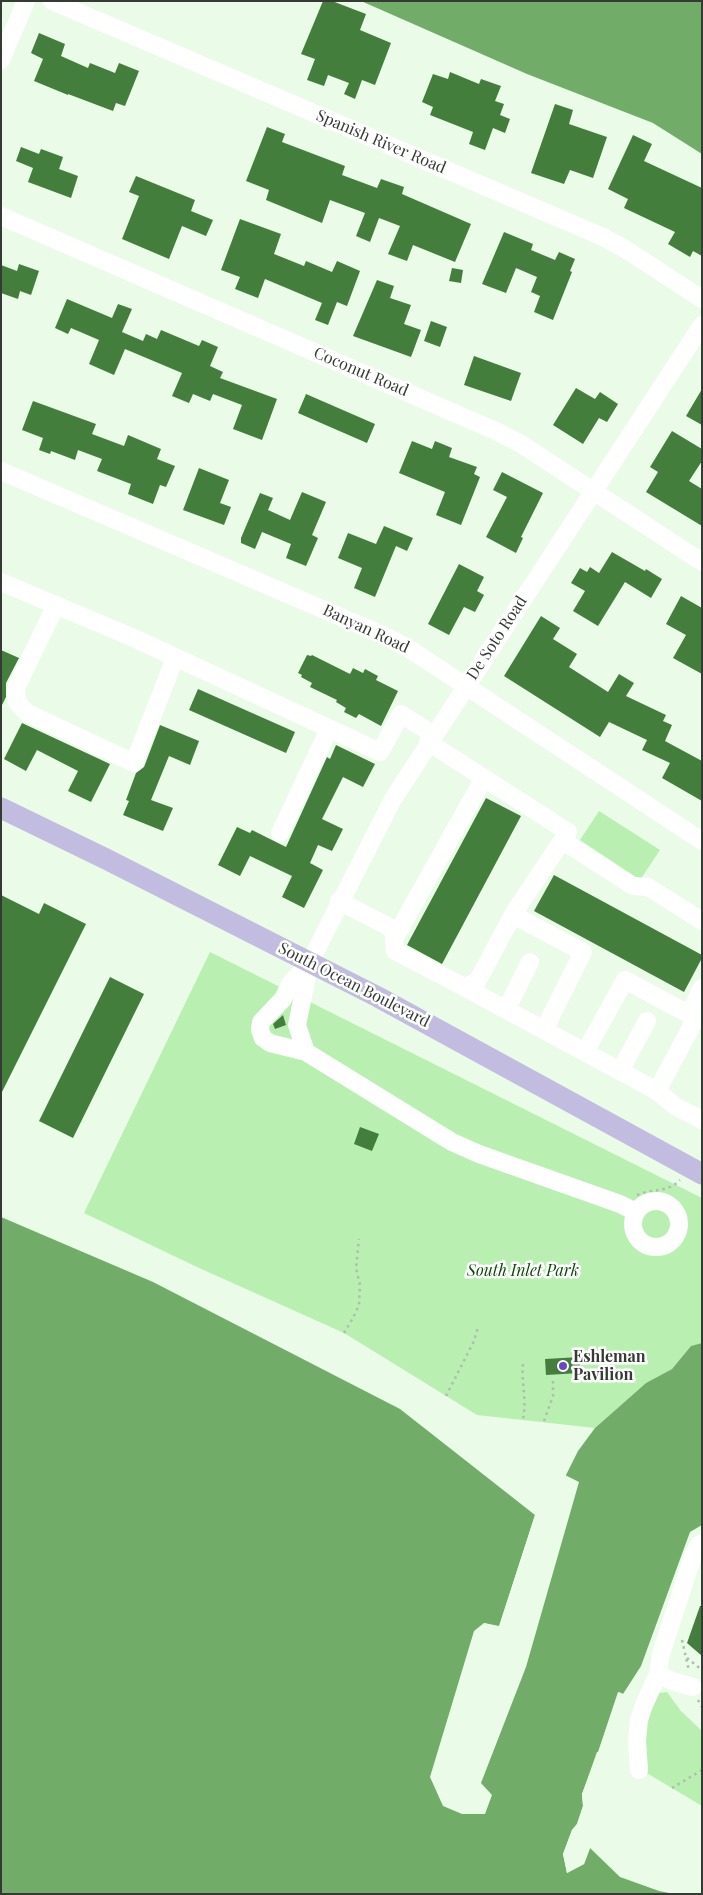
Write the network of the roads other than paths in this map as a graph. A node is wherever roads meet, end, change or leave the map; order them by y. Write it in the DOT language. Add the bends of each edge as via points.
graph roads {
  1 [pos="26,1"];
  2 [pos="52,1"];
  3 [pos="1,60"];
  4 [pos="1,216"];
  5 [pos="702,299"];
  6 [pos="702,326"];
  7 [pos="1,471"];
  8 [pos="593,491"];
  9 [pos="702,562"];
  10 [pos="1,582"];
  11 [pos="56,605"];
  12 [pos="175,658"];
  13 [pos="466,686"];
  14 [pos="329,729"];
  15 [pos="431,739"];
  16 [pos="484,778"];
  17 [pos="1,808"];
  18 [pos="280,833"];
  19 [pos="562,841"];
  20 [pos="702,841"];
  21 [pos="340,901"];
  22 [pos="514,915"];
  23 [pos="702,921"];
  24 [pos="394,939"];
  25 [pos="310,962"];
  26 [pos="530,962"];
  27 [pos="464,987"];
  28 [pos="702,988"];
  29 [pos="506,1010"];
  30 [pos="696,1018"];
  31 [pos="646,1021"];
  32 [pos="544,1030"];
  33 [pos="306,1052"];
  34 [pos="585,1052"];
  35 [pos="620,1072"];
  36 [pos="657,1091"];
  37 [pos="702,1120"];
  38 [pos="697,1171"];
  39 [pos="636,1212"];
  40 [pos="702,1543"];
  41 [pos="658,1674"];
  42 [pos="693,1688"];
  43 [pos="639,1770"];
  1 -- 3 [label="street"];
  2 -- 5 [label="street, Spanish River Road" via="603,237"];
  4 -- 8 [label="street, Coconut Road" via="498,432"];
  6 -- 8 [label="street, De Soto Road"];
  7 -- 13 [label="street, Banyan Road" via="385,636"];
  8 -- 9 [label="street, Coconut Road"];
  8 -- 13 [label="street, De Soto Road"];
  10 -- 11 [label="street"];
  11 -- 12 [label="street"];
  11 -- 12 [label="street" via="16,688 17,702 27,713 134,763"];
  12 -- 14 [label="street"];
  13 -- 15 [label="street, De Soto Road"];
  13 -- 20 [label="street, Banyan Road"];
  14 -- 15 [label="street" via="380,752 401,714"];
  14 -- 18 [label="street"];
  15 -- 16 [label="street"];
  15 -- 21 [label="street, De Soto Road" via="385,812"];
  16 -- 19 [label="street" via="568,832"];
  16 -- 24 [label="street"];
  17 -- 25 [label="main road, South Ocean Boulevard"];
  19 -- 22 [label="street"];
  19 -- 23 [label="street" via="633,886 648,887"];
  21 -- 24 [label="street" via="393,929"];
  21 -- 25 [label="street, De Soto Road"];
  22 -- 27 [label="street" via="477,982"];
  22 -- 32 [label="street" via="583,952"];
  24 -- 27 [label="street" via="395,950"];
  25 -- 33 [label="street" via="297,1025"];
  25 -- 33 [label="street" via="262,1022 260,1030 270,1043"];
  25 -- 38 [label="main road, South Ocean Boulevard"];
  26 -- 29 [label="street"];
  27 -- 29 [label="street"];
  28 -- 30 [label="street" via="695,1002"];
  29 -- 32 [label="street"];
  30 -- 34 [label="street" via="625,980"];
  30 -- 36 [label="street"];
  31 -- 35 [label="street"];
  32 -- 34 [label="street"];
  33 -- 39 [label="street" via="452,1142"];
  34 -- 35 [label="street"];
  35 -- 36 [label="street"];
  36 -- 37 [label="street" via="675,1106"];
  40 -- 41 [label="street" via="696,1551 661,1654"];
  41 -- 42 [label="street"];
  41 -- 43 [label="street" via="639,1720"];
}
